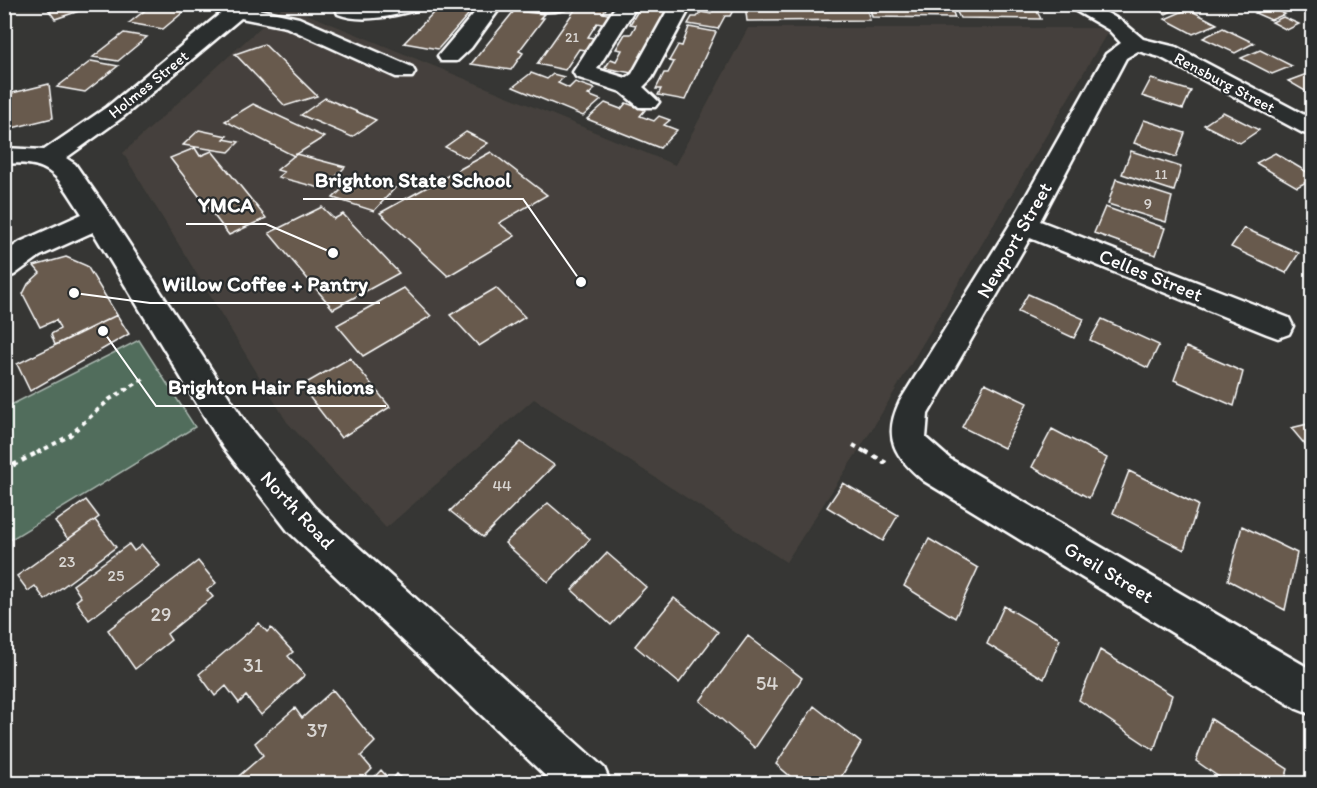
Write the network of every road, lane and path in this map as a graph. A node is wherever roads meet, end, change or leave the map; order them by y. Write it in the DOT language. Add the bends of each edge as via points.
graph roads {
  1 [pos="344,4"];
  2 [pos="416,4"];
  3 [pos="494,4"];
  4 [pos="530,4"];
  5 [pos="628,4"];
  6 [pos="682,4"];
  7 [pos="1074,4"];
  8 [pos="558,5"];
  9 [pos="373,7"];
  10 [pos="241,8"];
  11 [pos="1135,44"];
  12 [pos="449,56"];
  13 [pos="404,72"];
  14 [pos="629,87"];
  15 [pos="648,102"];
  16 [pos="1312,128"];
  17 [pos="4,156"];
  18 [pos="48,158"];
  19 [pos="96,219"];
  20 [pos="1024,225"];
  21 [pos="4,268"];
  22 [pos="1278,326"];
  23 [pos="147,377"];
  24 [pos="910,444"];
  25 [pos="4,470"];
  26 [pos="1312,694"];
  27 [pos="588,783"];
  1 -- 9 [label="street" via="345,10 353,13"];
  2 -- 9 [label="street" via="387,12"];
  3 -- 12 [label="street"];
  4 -- 8 [label="street"];
  5 -- 14 [label="street" via="584,72"];
  6 -- 14 [label="street" via="640,78"];
  7 -- 11 [label="street" via="1116,26"];
  10 -- 13 [label="street" via="292,22"];
  10 -- 18 [label="street, Holmes Street" via="115,112"];
  11 -- 16 [label="street, Rensburg Street" via="1168,52"];
  11 -- 20 [label="street, Newport Street" via="1117,54"];
  14 -- 15 [label="street"];
  17 -- 18 [label="street" via="25,153"];
  18 -- 19 [label="street, North Road" via="66,170"];
  19 -- 21 [label="street" via="30,249"];
  19 -- 27 [label="street, North Road" via="273,488 301,519"];
  20 -- 22 [label="street, Celles Street"];
  20 -- 24 [label="street, Newport Street" via="912,411 906,429"];
  23 -- 25 [label="path" via="110,399 69,436"];
  24 -- 26 [label="street, Greil Street" via="937,470"];
}
